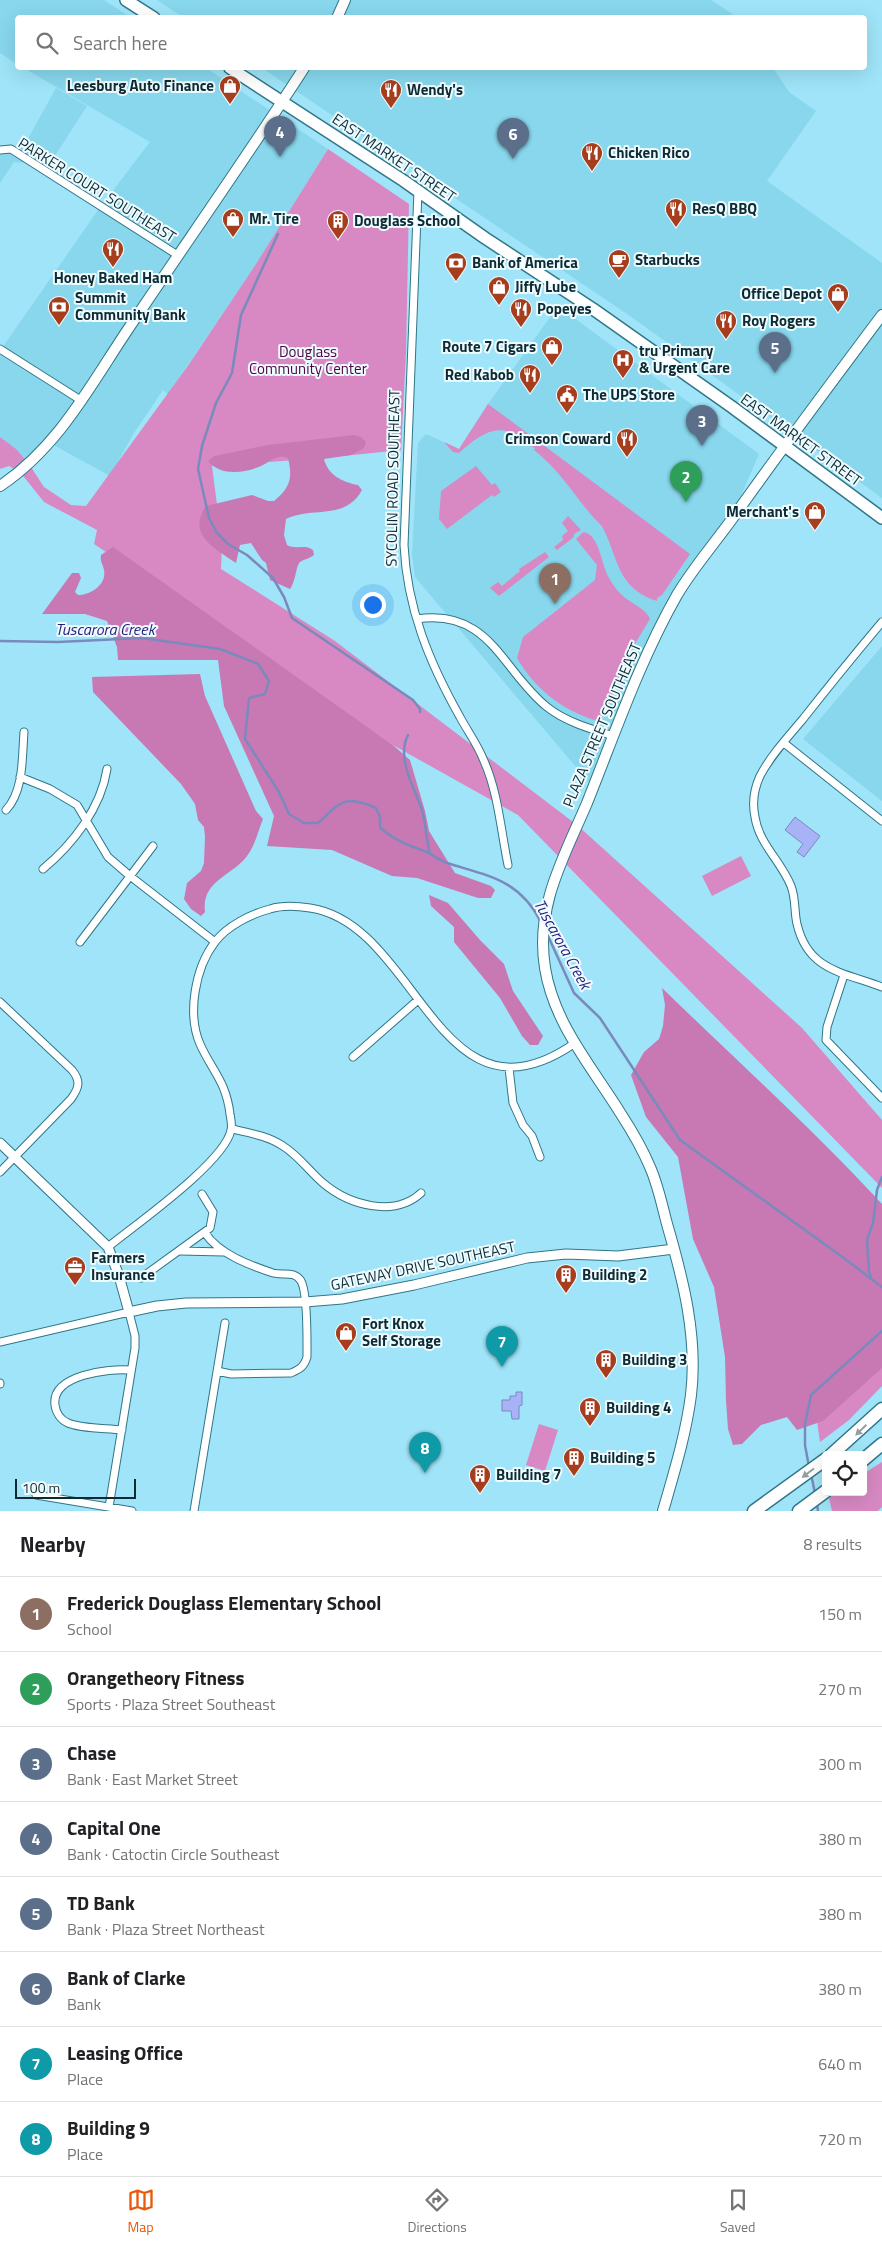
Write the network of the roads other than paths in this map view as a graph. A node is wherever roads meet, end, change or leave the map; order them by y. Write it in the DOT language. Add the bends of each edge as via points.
graph roads {
  1 [pos="126,0"];
  2 [pos="345,0"];
  3 [pos="149,15"];
  4 [pos="338,15"];
  5 [pos="233,70"];
  6 [pos="303,70"];
  7 [pos="283,101"];
  8 [pos="0,150"];
  9 [pos="418,191"];
  10 [pos="179,256"];
  11 [pos="882,315"];
  12 [pos="0,349"];
  13 [pos="82,401"];
  14 [pos="784,446"];
  15 [pos="0,486"];
  16 [pos="882,518"];
  17 [pos="417,619"];
  18 [pos="882,622"];
  19 [pos="24,732"];
  20 [pos="614,736"];
  21 [pos="784,743"];
  22 [pos="107,769"];
  23 [pos="20,777"];
  24 [pos="6,810"];
  25 [pos="86,818"];
  26 [pos="882,821"];
  27 [pos="153,846"];
  28 [pos="508,865"];
  29 [pos="43,869"];
  30 [pos="130,876"];
  31 [pos="80,942"];
  32 [pos="215,942"];
  33 [pos="844,975"];
  34 [pos="882,987"];
  35 [pos="418,1000"];
  36 [pos="0,1002"];
  37 [pos="574,1043"];
  38 [pos="353,1056"];
  39 [pos="509,1068"];
  40 [pos="882,1098"];
  41 [pos="232,1130"];
  42 [pos="0,1143"];
  43 [pos="540,1156"];
  44 [pos="15,1157"];
  45 [pos="0,1172"];
  46 [pos="422,1193"];
  47 [pos="202,1194"];
  48 [pos="205,1233"];
  49 [pos="108,1247"];
  50 [pos="674,1248"];
  51 [pos="179,1252"];
  52 [pos="224,1252"];
  53 [pos="141,1278"];
  54 [pos="305,1302"];
  55 [pos="128,1312"];
  56 [pos="225,1323"];
  57 [pos="0,1342"];
  58 [pos="130,1370"];
  59 [pos="217,1371"];
  60 [pos="882,1410"];
  61 [pos="122,1430"];
  62 [pos="882,1444"];
  63 [pos="836,1451"];
  64 [pos="867,1457"];
  65 [pos="822,1462"];
  66 [pos="822,1494"];
  67 [pos="36,1495"];
  68 [pos="109,1507"];
  69 [pos="132,1511"];
  70 [pos="194,1511"];
  71 [pos="662,1511"];
  72 [pos="754,1511"];
  73 [pos="799,1511"];
  1 -- 3 [label="main road"];
  2 -- 4 [label="main road"];
  5 -- 7 [label="main road, EAST MARKET STREET"];
  6 -- 7 [label="main road"];
  7 -- 9 [label="main road, EAST MARKET STREET"];
  7 -- 10 [label="main road"];
  8 -- 10 [label="street, PARKER COURT SOUTHEAST" via="11,149"];
  9 -- 14 [label="main road, EAST MARKET STREET" via="587,305"];
  9 -- 17 [label="street, SYCOLIN ROAD SOUTHEAST" via="404,544"];
  10 -- 13 [label="main road"];
  11 -- 14 [label="main road, PLAZA STREET SOUTHEAST"];
  12 -- 13 [label="street"];
  13 -- 15 [label="main road" via="46,448"];
  14 -- 16 [label="main road, EAST MARKET STREET"];
  14 -- 20 [label="main road, PLAZA STREET SOUTHEAST" via="680,591 646,658"];
  17 -- 20 [label="street" via="444,619 472,629 494,646 548,708 590,729"];
  17 -- 28 [label="street, SYCOLIN ROAD SOUTHEAST" via="428,656 484,760 494,789"];
  18 -- 21 [label="street"];
  19 -- 23 [label="street"];
  20 -- 37 [label="main road, PLAZA STREET SOUTHEAST" via="553,882 543,920 545,968 550,990"];
  21 -- 26 [label="street"];
  21 -- 33 [label="street" via="760,776 754,794 758,831 788,878 802,941 824,966"];
  22 -- 25 [label="street" via="101,796"];
  23 -- 24 [label="street"];
  23 -- 25 [label="street" via="60,794 77,805"];
  25 -- 29 [label="street" via="70,843"];
  25 -- 30 [label="street" via="108,857"];
  27 -- 30 [label="street"];
  30 -- 31 [label="street"];
  30 -- 32 [label="street"];
  32 -- 35 [label="street" via="234,926 270,908 294,906 324,911 362,931"];
  32 -- 41 [label="street" via="204,961 195,992 195,1024 199,1043 226,1090"];
  33 -- 34 [label="street"];
  33 -- 40 [label="street" via="827,1027 826,1040"];
  35 -- 38 [label="street"];
  35 -- 39 [label="street" via="464,1051 491,1064"];
  36 -- 44 [label="street" via="72,1070 79,1082 77,1092"];
  37 -- 39 [label="street" via="537,1064"];
  37 -- 50 [label="main road" via="622,1115 651,1169"];
  39 -- 43 [label="street" via="513,1103"];
  41 -- 46 [label="street" via="268,1138 283,1146 323,1183 356,1202 395,1206 412,1201"];
  41 -- 49 [label="street" via="211,1162"];
  42 -- 44 [label="street"];
  44 -- 45 [label="street"];
  44 -- 49 [label="street"];
  47 -- 48 [label="street" via="213,1212 212,1226"];
  48 -- 51 [label="street"];
  48 -- 52 [label="street" via="212,1244"];
  49 -- 55 [label="street"];
  50 -- 54 [label="street, GATEWAY DRIVE SOUTHEAST" via="618,1256 566,1254 527,1258 368,1295"];
  50 -- 71 [label="main road" via="690,1320 693,1366 686,1425"];
  51 -- 52 [label="street"];
  51 -- 53 [label="street"];
  52 -- 54 [label="street" via="274,1273 288,1273 298,1278 304,1288"];
  54 -- 55 [label="street, GATEWAY DRIVE SOUTHEAST" via="186,1303"];
  54 -- 59 [label="street" via="307,1358 299,1370 231,1374"];
  55 -- 57 [label="street, GATEWAY DRIVE SOUTHEAST"];
  55 -- 58 [label="street" via="135,1336"];
  56 -- 59 [label="street"];
  58 -- 61 [label="street"];
  58 -- 61 [label="street" via="117,1369 74,1379 63,1384 55,1396 56,1409 69,1424"];
  59 -- 70 [label="street"];
  60 -- 63 [label="highway, one-way"];
  61 -- 68 [label="street"];
  62 -- 64 [label="highway"];
  65 -- 72 [label="highway, one-way"];
  66 -- 73 [label="highway"];
  67 -- 68 [label="street"];
  68 -- 69 [label="street"];
}
